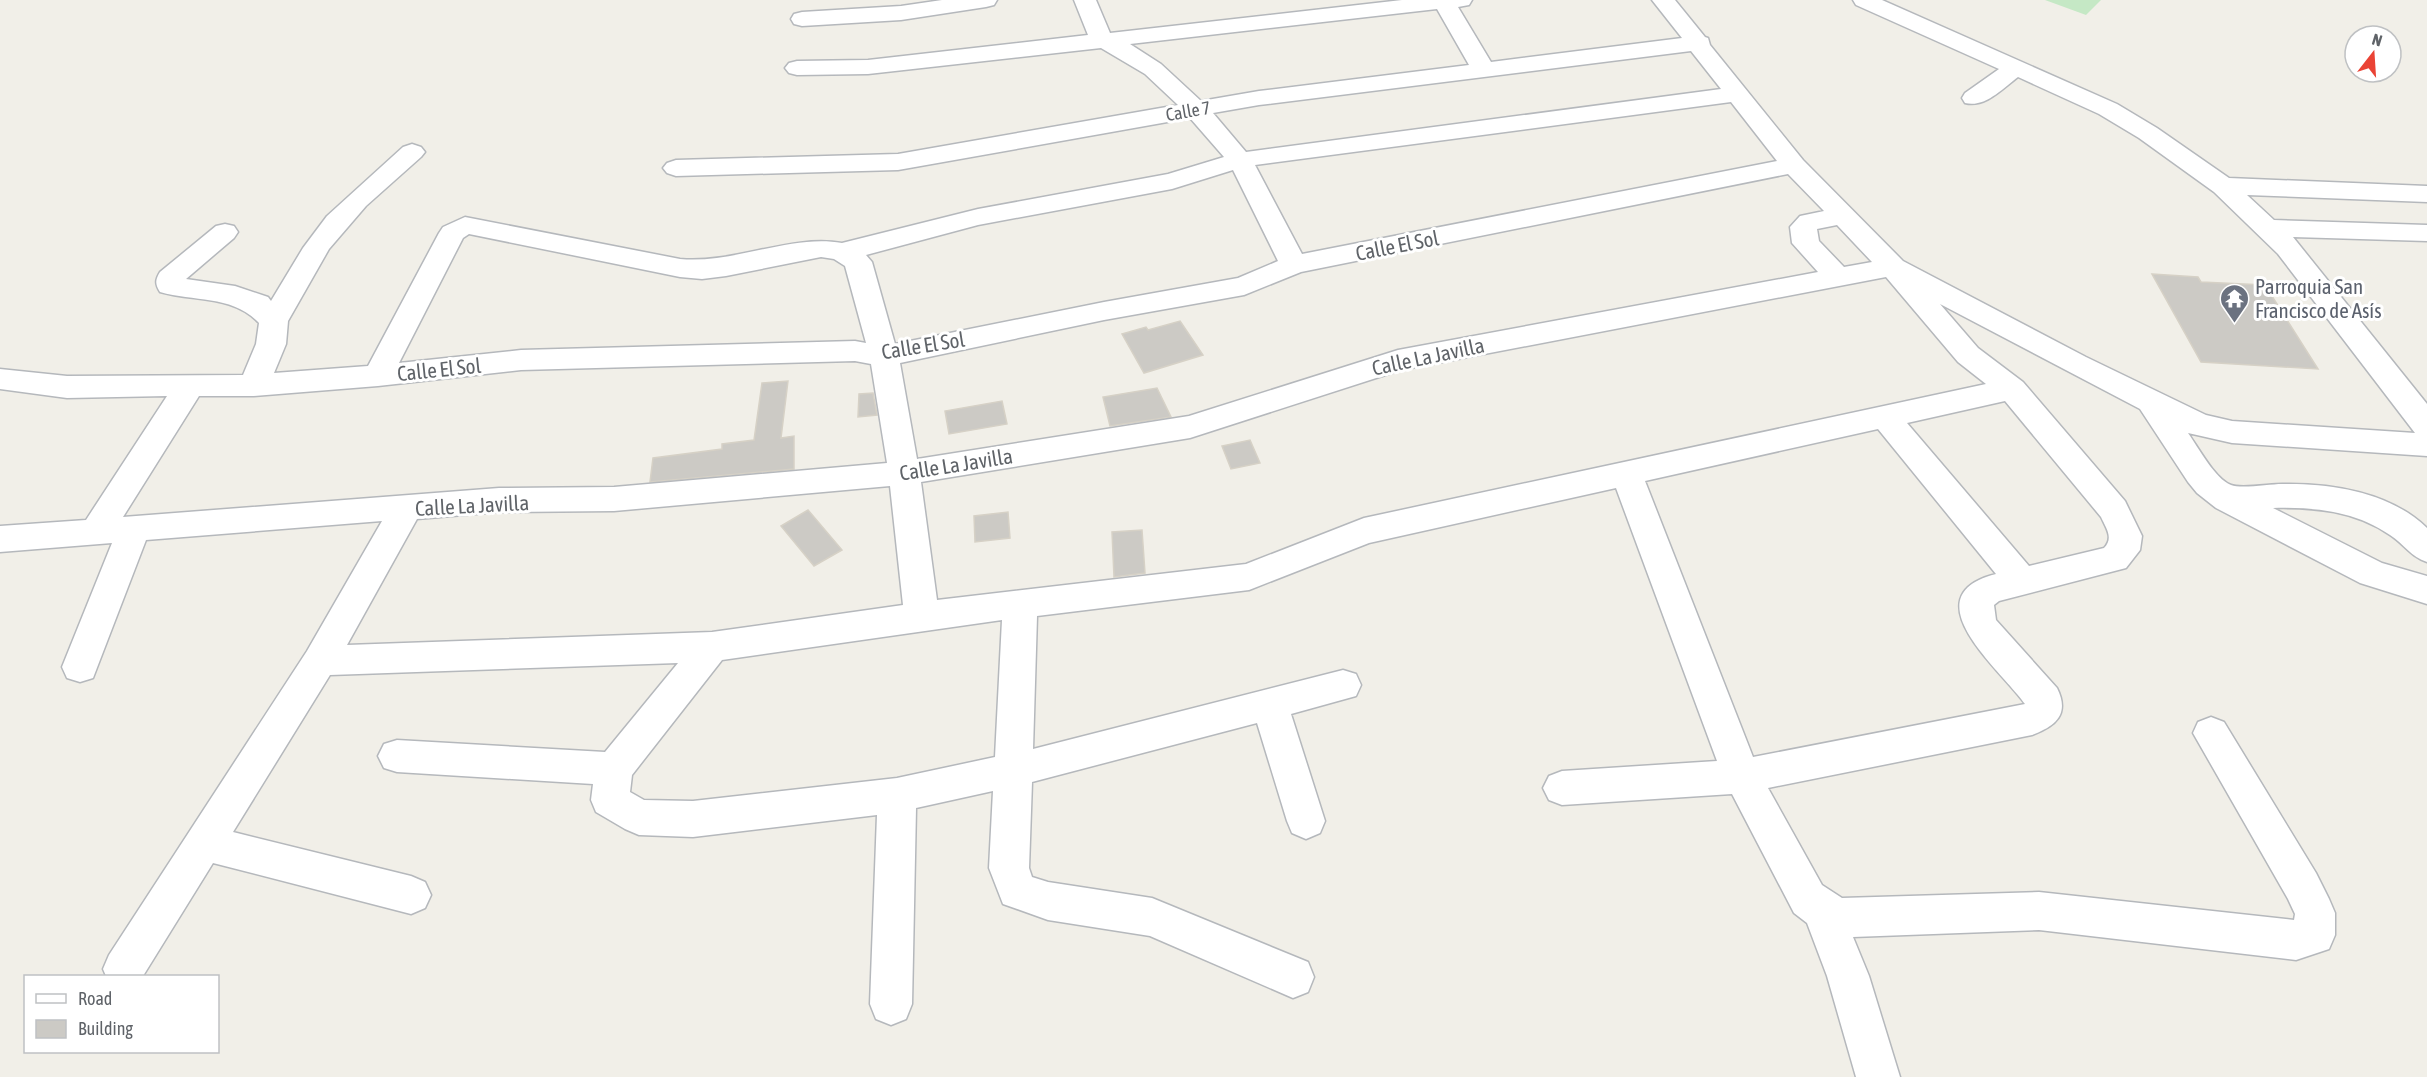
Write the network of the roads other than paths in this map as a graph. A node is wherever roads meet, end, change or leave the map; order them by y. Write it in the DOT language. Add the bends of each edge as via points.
graph roads {
  1 [pos="986,0"];
  2 [pos="1085,0"];
  3 [pos="1664,0"];
  4 [pos="1864,0"];
  5 [pos="1450,1"];
  6 [pos="802,19"];
  7 [pos="1101,39"];
  8 [pos="1700,43"];
  9 [pos="2017,67"];
  10 [pos="797,68"];
  11 [pos="1484,69"];
  12 [pos="1738,94"];
  13 [pos="1974,98"];
  14 [pos="1196,110"];
  15 [pos="412,152"];
  16 [pos="1239,160"];
  17 [pos="1794,165"];
  18 [pos="676,168"];
  19 [pos="2223,186"];
  20 [pos="2427,194"];
  21 [pos="1843,216"];
  22 [pos="2267,228"];
  23 [pos="225,232"];
  24 [pos="2427,233"];
  25 [pos="843,252"];
  26 [pos="1293,265"];
  27 [pos="1893,267"];
  28 [pos="1838,277"];
  29 [pos="274,321"];
  30 [pos="884,356"];
  31 [pos="378,376"];
  32 [pos="0,379"];
  33 [pos="254,385"];
  34 [pos="189,387"];
  35 [pos="2012,389"];
  36 [pos="2416,399"];
  37 [pos="2152,403"];
  38 [pos="1885,417"];
  39 [pos="2427,426"];
  40 [pos="2427,445"];
  41 [pos="904,472"];
  42 [pos="1631,474"];
  43 [pos="2227,499"];
  44 [pos="406,508"];
  45 [pos="135,527"];
  46 [pos="97,530"];
  47 [pos="0,539"];
  48 [pos="2427,549"];
  49 [pos="2022,582"];
  50 [pos="2427,590"];
  51 [pos="1020,604"];
  52 [pos="922,616"];
  53 [pos="712,646"];
  54 [pos="320,660"];
  55 [pos="80,667"];
  56 [pos="1343,685"];
  57 [pos="1270,704"];
  58 [pos="2211,733"];
  59 [pos="397,756"];
  60 [pos="614,769"];
  61 [pos="1014,770"];
  62 [pos="1743,776"];
  63 [pos="1562,788"];
  64 [pos="897,795"];
  65 [pos="1306,821"];
  66 [pos="204,843"];
  67 [pos="411,895"];
  68 [pos="1822,910"];
  69 [pos="124,969"];
  70 [pos="1293,977"];
  71 [pos="891,1004"];
  72 [pos="1878,1077"];
  1 -- 6 [label="street" via="901,13"];
  2 -- 7 [label="street"];
  3 -- 8 [label="street"];
  4 -- 9 [label="street"];
  5 -- 7 [label="street"];
  5 -- 11 [label="street"];
  7 -- 10 [label="street" via="868,67"];
  7 -- 14 [label="street" via="1153,66"];
  8 -- 11 [label="street, Calle 7"];
  8 -- 12 [label="street"];
  9 -- 13 [label="street"];
  9 -- 19 [label="street" via="2108,109"];
  11 -- 14 [label="street, Calle 7" via="1259,98"];
  12 -- 16 [label="street"];
  12 -- 17 [label="street"];
  14 -- 16 [label="street"];
  14 -- 18 [label="street, Calle 7" via="898,162"];
  15 -- 29 [label="street" via="328,231"];
  16 -- 25 [label="street" via="1172,181 978,217"];
  16 -- 26 [label="street"];
  17 -- 21 [label="street"];
  17 -- 26 [label="street, Calle El Sol"];
  19 -- 20 [label="street"];
  19 -- 22 [label="street"];
  21 -- 27 [label="street"];
  21 -- 28 [label="street" via="1809,222 1803,227 1806,243"];
  22 -- 24 [label="street"];
  22 -- 36 [label="street"];
  23 -- 29 [label="street" via="170,278 170,286 235,295 258,304"];
  25 -- 30 [label="street" via="858,262"];
  25 -- 31 [label="street" via="821,248 702,270 465,225 452,233"];
  26 -- 30 [label="street, Calle El Sol" via="1244,286"];
  27 -- 28 [label="street, Calle La Javilla"];
  27 -- 35 [label="street" via="1968,355"];
  27 -- 37 [label="street"];
  28 -- 41 [label="street, Calle La Javilla" via="1398,360 1190,427"];
  29 -- 33 [label="street" via="271,344"];
  30 -- 31 [label="street, Calle El Sol" via="855,351 521,360"];
  30 -- 41 [label="street"];
  31 -- 33 [label="street, Calle El Sol"];
  32 -- 34 [label="street, Calle El Sol" via="66,387"];
  33 -- 34 [label="street, Calle El Sol"];
  34 -- 46 [label="street"];
  35 -- 38 [label="street"];
  35 -- 49 [label="street" via="2114,510 2126,536 2123,550 2114,559"];
  36 -- 39 [label="street"];
  37 -- 40 [label="street" via="2199,425 2232,432"];
  37 -- 43 [label="street" via="2199,474"];
  38 -- 42 [label="street"];
  38 -- 49 [label="street"];
  41 -- 44 [label="street, Calle La Javilla" via="614,499 499,500"];
  41 -- 52 [label="street"];
  42 -- 51 [label="street" via="1364,531 1249,578"];
  42 -- 62 [label="street" via="1629,480"];
  43 -- 48 [label="street" via="2288,495 2359,504 2385,514"];
  43 -- 50 [label="street" via="2372,574"];
  44 -- 45 [label="street, Calle La Javilla"];
  44 -- 54 [label="street"];
  45 -- 46 [label="street, Calle La Javilla"];
  45 -- 55 [label="street"];
  46 -- 47 [label="street, Calle La Javilla"];
  49 -- 62 [label="street" via="1988,590 1977,600 1976,613 1981,627 2044,699 2043,712 2032,719"];
  51 -- 52 [label="street"];
  51 -- 61 [label="street"];
  52 -- 53 [label="street"];
  53 -- 54 [label="street"];
  53 -- 60 [label="street"];
  54 -- 66 [label="street"];
  56 -- 57 [label="street"];
  57 -- 61 [label="street"];
  57 -- 65 [label="street"];
  58 -- 68 [label="street" via="2302,886 2315,913 2314,935 2296,940 2039,911 1840,918"];
  59 -- 60 [label="street"];
  60 -- 64 [label="street" via="610,800 639,817 693,819"];
  61 -- 64 [label="street"];
  61 -- 70 [label="street" via="1009,868 1017,891 1048,901 1152,916"];
  62 -- 63 [label="street"];
  62 -- 68 [label="street" via="1808,899"];
  64 -- 71 [label="street"];
  66 -- 67 [label="street"];
  66 -- 69 [label="street"];
  68 -- 72 [label="street" via="1848,976"];
}
